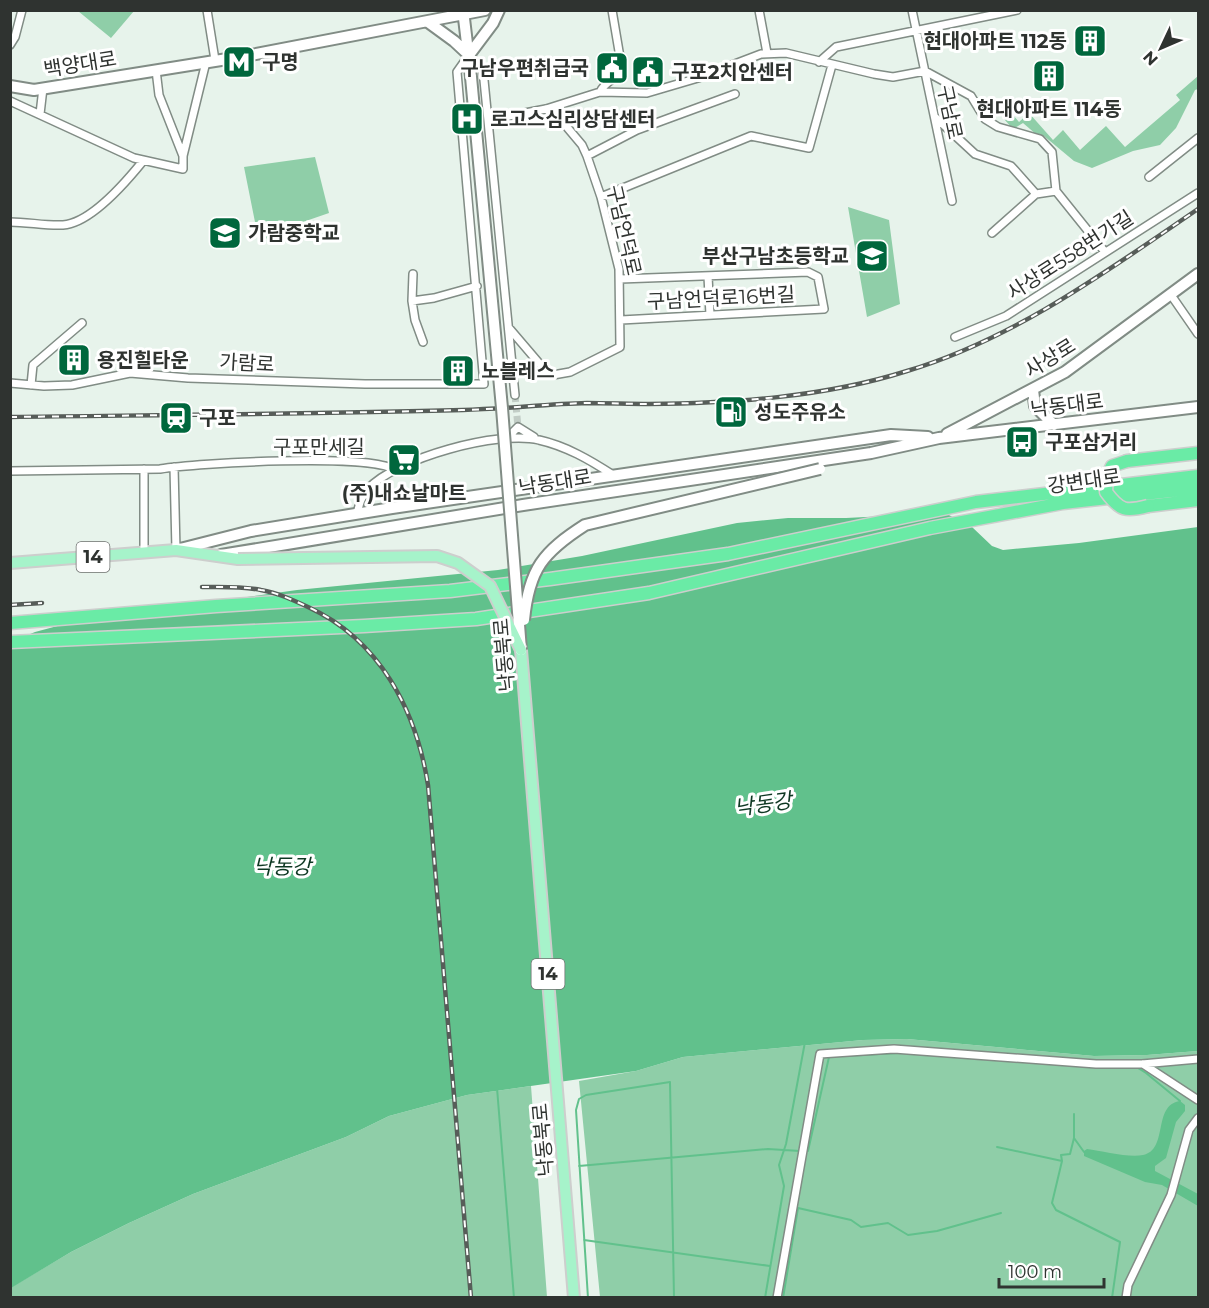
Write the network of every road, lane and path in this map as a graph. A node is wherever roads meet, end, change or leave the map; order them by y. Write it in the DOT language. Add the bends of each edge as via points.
graph roads {
  1 [pos="22,10"];
  2 [pos="207,10"];
  3 [pos="437,10"];
  4 [pos="485,10"];
  5 [pos="499,10"];
  6 [pos="612,10"];
  7 [pos="759,10"];
  8 [pos="912,10"];
  9 [pos="1017,10"];
  10 [pos="463,13"];
  11 [pos="428,22"];
  12 [pos="916,30"];
  13 [pos="10,45"];
  14 [pos="767,53"];
  15 [pos="469,55"];
  16 [pos="210,61"];
  17 [pos="819,62"];
  18 [pos="832,65"];
  19 [pos="156,70"];
  20 [pos="925,71"];
  21 [pos="10,86"];
  22 [pos="43,88"];
  23 [pos="600,92"];
  24 [pos="735,94"];
  25 [pos="10,101"];
  26 [pos="546,109"];
  27 [pos="40,114"];
  28 [pos="934,117"];
  29 [pos="488,120"];
  30 [pos="1198,138"];
  31 [pos="183,156"];
  32 [pos="587,156"];
  33 [pos="143,161"];
  34 [pos="1149,177"];
  35 [pos="1056,191"];
  36 [pos="1198,193"];
  37 [pos="1036,194"];
  38 [pos="602,197"];
  39 [pos="952,201"];
  40 [pos="10,222"];
  41 [pos="992,232"];
  42 [pos="1105,252"];
  43 [pos="413,274"];
  44 [pos="1198,274"];
  45 [pos="708,276"];
  46 [pos="620,279"];
  47 [pos="477,286"];
  48 [pos="1171,296"];
  49 [pos="412,301"];
  50 [pos="710,315"];
  51 [pos="621,320"];
  52 [pos="82,323"];
  53 [pos="509,328"];
  54 [pos="1198,334"];
  55 [pos="955,337"];
  56 [pos="423,342"];
  57 [pos="10,383"];
  58 [pos="31,385"];
  59 [pos="1033,390"];
  60 [pos="515,395"];
  61 [pos="1198,407"];
  62 [pos="1054,424"];
  63 [pos="939,438"];
  64 [pos="1198,453"];
  65 [pos="174,467"];
  66 [pos="144,469"];
  67 [pos="395,470"];
  68 [pos="10,471"];
  69 [pos="613,475"];
  70 [pos="1198,476"];
  71 [pos="1198,488"];
  72 [pos="1198,500"];
  73 [pos="357,514"];
  74 [pos="176,550"];
  75 [pos="144,553"];
  76 [pos="10,563"];
  77 [pos="10,623"];
  78 [pos="10,642"];
  79 [pos="521,650"];
  80 [pos="1198,1059"];
  81 [pos="1142,1064"];
  82 [pos="1198,1100"];
  83 [pos="1198,1118"];
  84 [pos="574,1298"];
  85 [pos="777,1298"];
  86 [pos="1126,1298"];
  1 -- 13 [label="street"];
  2 -- 16 [label="street"];
  3 -- 11 [label="main road"];
  4 -- 10 [label="main road, 백양대로"];
  5 -- 15 [label="main road"];
  6 -- 23 [label="street" via="622,69"];
  7 -- 14 [label="street"];
  8 -- 12 [label="street, 구남로"];
  9 -- 12 [label="street"];
  10 -- 11 [label="main road, 백양대로"];
  10 -- 15 [label="main road, 낙동북로"];
  11 -- 15 [label="main road"];
  11 -- 16 [label="main road, 백양대로"];
  12 -- 17 [label="street" via="836,47"];
  12 -- 20 [label="street, 구남로"];
  14 -- 17 [label="street" via="786,53"];
  14 -- 23 [label="street" via="647,93"];
  15 -- 29 [label="street" via="483,70"];
  15 -- 47 [label="street" via="457,72"];
  15 -- 79 [label="main road, 낙동북로, bridge"];
  16 -- 19 [label="main road, 백양대로"];
  16 -- 31 [label="street"];
  17 -- 18 [label="street"];
  18 -- 20 [label="street" via="893,77"];
  18 -- 38 [label="street" via="809,148 751,136"];
  19 -- 22 [label="main road, 백양대로"];
  19 -- 31 [label="street" via="159,95"];
  20 -- 28 [label="street, 구남로"];
  20 -- 35 [label="street" via="971,96 986,119 998,127 1040,139 1053,152"];
  21 -- 22 [label="main road, 백양대로"];
  22 -- 27 [label="street"];
  23 -- 26 [label="street"];
  24 -- 32 [label="street" via="637,130"];
  25 -- 27 [label="street"];
  26 -- 29 [label="street"];
  26 -- 32 [label="street, 구남언덕로" via="575,136"];
  27 -- 33 [label="street"];
  28 -- 37 [label="street" via="975,154 1011,166"];
  28 -- 39 [label="street, 구남로"];
  29 -- 53 [label="street"];
  30 -- 34 [label="street"];
  31 -- 33 [label="street" via="183,169"];
  32 -- 38 [label="street, 구남언덕로"];
  33 -- 40 [label="street" via="111,197 78,220 64,225"];
  35 -- 37 [label="street"];
  35 -- 42 [label="street"];
  36 -- 42 [label="street, 사상로558번가길"];
  37 -- 41 [label="street"];
  38 -- 46 [label="street, 구남언덕로"];
  42 -- 55 [label="street, 사상로558번가길" via="1006,316"];
  43 -- 49 [label="street"];
  44 -- 48 [label="main road, 사상로"];
  45 -- 46 [label="street"];
  45 -- 50 [label="street"];
  45 -- 50 [label="street, 구남언덕로16번길" via="808,272 820,283 824,309"];
  46 -- 51 [label="street, 구남언덕로"];
  47 -- 49 [label="street"];
  47 -- 58 [label="street, 가람로" via="484,384 364,384 130,373 72,385"];
  48 -- 54 [label="street"];
  48 -- 59 [label="main road, 사상로" via="1088,357"];
  49 -- 56 [label="street"];
  50 -- 51 [label="street, 구남언덕로16번길"];
  51 -- 53 [label="street, 구남언덕로" via="620,347 570,372 553,375"];
  52 -- 58 [label="street" via="33,365"];
  53 -- 60 [label="street"];
  57 -- 58 [label="street, 가람로"];
  59 -- 62 [label="main road" via="1035,406"];
  59 -- 63 [label="main road, 사상로"];
  61 -- 62 [label="main road, 낙동대로"];
  62 -- 63 [label="main road, 낙동대로"];
  63 -- 69 [label="main road, 낙동대로 / 14" via="891,435"];
  63 -- 74 [label="main road, 낙동대로" via="871,453 523,505 220,556"];
  63 -- 79 [label="main road, 14, bridge" via="585,525 543,558 526,593"];
  64 -- 72 [label="highway, bridge" via="1112,466 1106,492 1121,508 1133,510"];
  65 -- 66 [label="street, 구포만세길"];
  65 -- 67 [label="street, 구포만세길" via="324,461 372,463"];
  65 -- 74 [label="street"];
  66 -- 68 [label="street, 구포만세길"];
  66 -- 75 [label="street"];
  67 -- 69 [label="street" via="447,450 508,438 518,427 538,440 580,454"];
  67 -- 73 [label="street" via="368,489"];
  69 -- 73 [label="main road, 낙동대로 / 14"];
  70 -- 77 [label="highway, 강변대로, bridge" via="976,502 728,554 550,579 450,591"];
  71 -- 78 [label="highway, 강변대로, bridge" via="1063,503 930,528 649,593 476,619"];
  73 -- 74 [label="main road, 낙동대로 / 14" via="251,531"];
  74 -- 75 [label="main road, 낙동대로 / 14"];
  74 -- 79 [label="main road, 14, bridge" via="238,559 436,556 458,563 490,586"];
  75 -- 76 [label="main road, 낙동대로 / 14"];
  79 -- 84 [label="main road, 낙동북로 / 14"];
  80 -- 81 [label="street"];
  81 -- 82 [label="street"];
  81 -- 85 [label="street" via="894,1049 819,1054"];
  83 -- 86 [label="street" via="1189,1130 1171,1195 1128,1285"];
}
